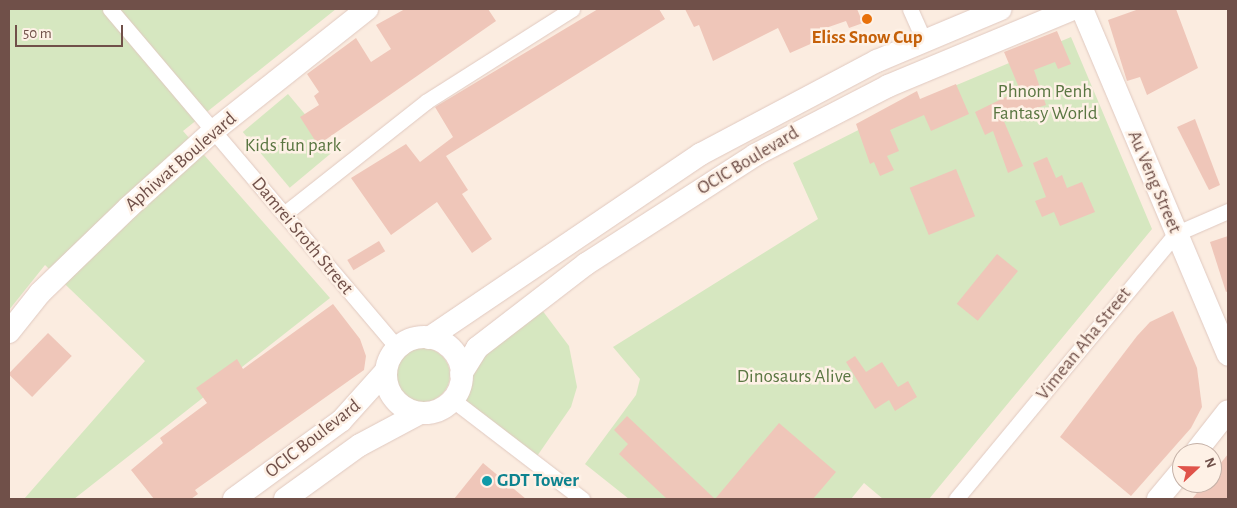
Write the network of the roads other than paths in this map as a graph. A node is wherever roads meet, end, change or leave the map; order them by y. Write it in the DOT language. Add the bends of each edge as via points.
graph roads {
  1 [pos="110,9"];
  2 [pos="367,9"];
  3 [pos="572,9"];
  4 [pos="910,9"];
  5 [pos="1002,9"];
  6 [pos="1073,9"];
  7 [pos="1082,9"];
  8 [pos="924,41"];
  9 [pos="212,132"];
  10 [pos="1228,211"];
  11 [pos="284,214"];
  12 [pos="1175,234"];
  13 [pos="9,332"];
  14 [pos="429,338"];
  15 [pos="1226,344"];
  16 [pos="397,348"];
  17 [pos="386,371"];
  18 [pos="461,374"];
  19 [pos="452,400"];
  20 [pos="1228,412"];
  21 [pos="420,413"];
  22 [pos="1203,443"];
  23 [pos="1172,482"];
  24 [pos="234,499"];
  25 [pos="285,499"];
  26 [pos="582,499"];
  27 [pos="956,499"];
  28 [pos="1158,499"];
  1 -- 9 [label="street, Damrei Sroth Street"];
  2 -- 9 [label="street, Aphiwat Boulevard"];
  3 -- 11 [label="street" via="427,101"];
  4 -- 8 [label="street"];
  5 -- 8 [label="street, OCIC Boulevard"];
  6 -- 18 [label="street, OCIC Boulevard" via="888,86 755,155 586,264 477,348"];
  7 -- 12 [label="street, Au Veng Street"];
  8 -- 14 [label="street, OCIC Boulevard" via="801,98 701,154"];
  9 -- 11 [label="street, Damrei Sroth Street"];
  9 -- 13 [label="street, Aphiwat Boulevard" via="40,294"];
  10 -- 12 [label="street, Vimean Aha Street"];
  11 -- 16 [label="street, Damrei Sroth Street"];
  12 -- 15 [label="street, Au Veng Street"];
  12 -- 27 [label="street, Vimean Aha Street"];
  14 -- 16 [label="street" via="417,338"];
  14 -- 18 [label="street" via="452,350"];
  16 -- 17 [label="street"];
  17 -- 21 [label="street" via="394,399"];
  17 -- 24 [label="street, OCIC Boulevard" via="341,421"];
  18 -- 19 [label="street"];
  19 -- 21 [label="street" via="443,408"];
  19 -- 26 [label="street"];
  20 -- 22 [label="street"];
  21 -- 25 [label="street, OCIC Boulevard" via="360,444"];
  23 -- 28 [label="street"];
}
